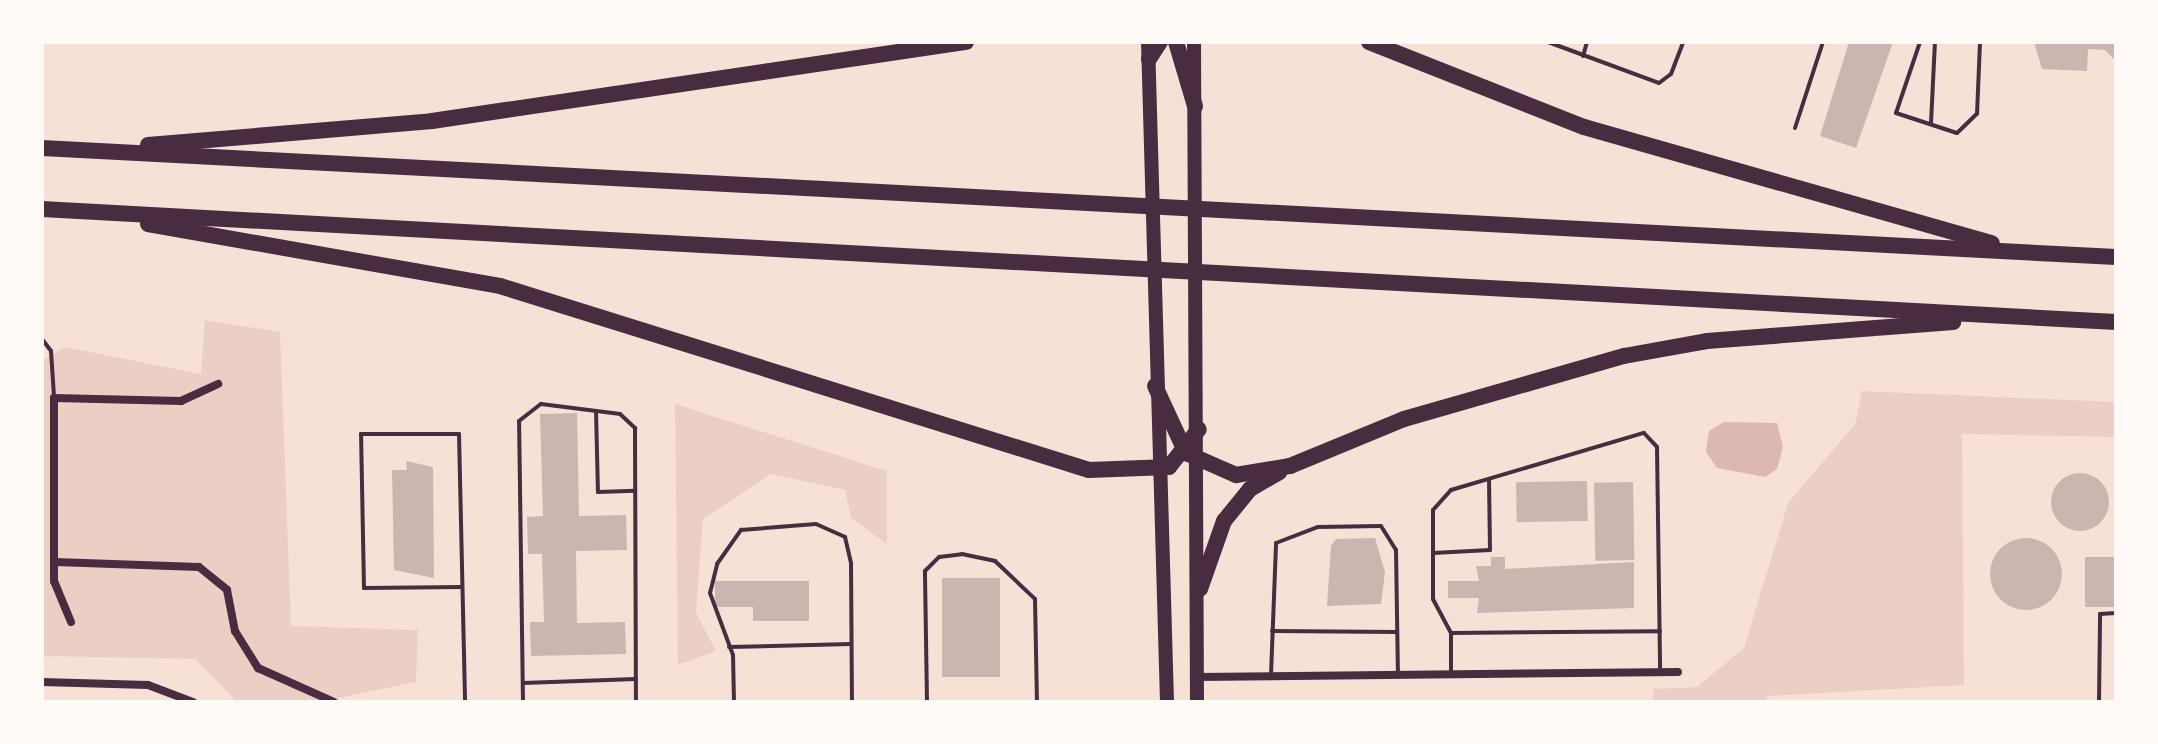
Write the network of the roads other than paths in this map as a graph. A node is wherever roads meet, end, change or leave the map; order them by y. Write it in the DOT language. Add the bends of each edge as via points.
graph roads {
  1 [pos="966,42"];
  2 [pos="1160,42"];
  3 [pos="1176,42"];
  4 [pos="1194,42"];
  5 [pos="1369,42"];
  6 [pos="1548,42"];
  7 [pos="1587,42"];
  8 [pos="1683,42"];
  9 [pos="1823,42"];
  10 [pos="1920,42"];
  11 [pos="1935,42"];
  12 [pos="1980,42"];
  13 [pos="1148,50"];
  14 [pos="1583,56"];
  15 [pos="1195,106"];
  16 [pos="1931,125"];
  17 [pos="1795,128"];
  18 [pos="42,148"];
  19 [pos="67,149"];
  20 [pos="42,209"];
  21 [pos="83,212"];
  22 [pos="2032,252"];
  23 [pos="2116,257"];
  24 [pos="2018,317"];
  25 [pos="2116,322"];
  26 [pos="42,339"];
  27 [pos="218,384"];
  28 [pos="1155,386"];
  29 [pos="54,398"];
  30 [pos="596,411"];
  31 [pos="1199,429"];
  32 [pos="1193,456"];
  33 [pos="1290,466"];
  34 [pos="1157,468"];
  35 [pos="1489,481"];
  36 [pos="635,491"];
  37 [pos="1433,553"];
  38 [pos="55,562"];
  39 [pos="462,587"];
  40 [pos="1200,589"];
  41 [pos="2116,613"];
  42 [pos="71,622"];
  43 [pos="1272,631"];
  44 [pos="1660,631"];
  45 [pos="1397,632"];
  46 [pos="1451,633"];
  47 [pos="852,644"];
  48 [pos="729,647"];
  49 [pos="1678,672"];
  50 [pos="1660,673"];
  51 [pos="1451,676"];
  52 [pos="1198,677"];
  53 [pos="1271,677"];
  54 [pos="1398,677"];
  55 [pos="636,679"];
  56 [pos="42,682"];
  57 [pos="523,683"];
  58 [pos="193,702"];
  59 [pos="334,702"];
  60 [pos="465,702"];
  61 [pos="523,702"];
  62 [pos="636,702"];
  63 [pos="734,702"];
  64 [pos="852,702"];
  65 [pos="927,702"];
  66 [pos="1037,702"];
  67 [pos="1167,702"];
  68 [pos="1197,702"];
  69 [pos="2099,702"];
  1 -- 19 [label="highway" via="432,121"];
  2 -- 13 [label="highway"];
  3 -- 15 [label="highway"];
  4 -- 15 [label="main road"];
  5 -- 22 [label="highway" via="1584,127 1878,216"];
  6 -- 14 [label="lane"];
  7 -- 14 [label="lane"];
  8 -- 14 [label="lane" via="1671,74 1659,83"];
  9 -- 17 [label="lane"];
  10 -- 16 [label="lane" via="1896,113"];
  11 -- 16 [label="lane"];
  12 -- 16 [label="lane" via="1975,120 1957,133"];
  13 -- 28 [label="main road"];
  15 -- 31 [label="main road"];
  18 -- 19 [label="highway"];
  19 -- 22 [label="highway" via="1088,207"];
  20 -- 21 [label="highway"];
  21 -- 24 [label="highway"];
  21 -- 34 [label="highway" via="500,286 703,344 1052,461 1089,470"];
  22 -- 23 [label="highway"];
  24 -- 25 [label="highway"];
  24 -- 33 [label="highway" via="1745,337 1624,356 1404,419"];
  26 -- 29 [label="lane" via="51,351"];
  27 -- 29 [label="street" via="181,401"];
  28 -- 32 [label="highway"];
  28 -- 34 [label="main road"];
  29 -- 38 [label="street"];
  30 -- 36 [label="lane" via="620,414 635,428"];
  30 -- 36 [label="lane" via="598,492"];
  30 -- 57 [label="lane" via="541,404 519,421"];
  31 -- 32 [label="highway"];
  32 -- 33 [label="highway" via="1236,475"];
  32 -- 34 [label="highway"];
  32 -- 40 [label="main road"];
  33 -- 40 [label="highway" via="1250,489 1224,521"];
  34 -- 67 [label="main road"];
  35 -- 37 [label="lane" via="1451,490 1433,510"];
  35 -- 37 [label="lane" via="1490,550"];
  35 -- 44 [label="lane" via="1654,436"];
  36 -- 55 [label="lane"];
  37 -- 46 [label="lane" via="1433,599"];
  38 -- 42 [label="street" via="60,603"];
  38 -- 59 [label="street" via="199,567 227,590 239,641 258,668"];
  39 -- 39 [label="lane" via="459,434 361,434 364,588"];
  39 -- 60 [label="lane"];
  40 -- 52 [label="main road"];
  41 -- 69 [label="lane" via="2100,614"];
  43 -- 45 [label="lane"];
  43 -- 45 [label="lane" via="1276,543 1318,527 1381,526 1396,550"];
  43 -- 53 [label="lane"];
  44 -- 46 [label="lane"];
  44 -- 50 [label="lane"];
  45 -- 54 [label="lane"];
  46 -- 51 [label="lane"];
  47 -- 48 [label="lane"];
  47 -- 48 [label="lane" via="845,537 816,524 741,530 725,553 710,593"];
  47 -- 64 [label="lane"];
  48 -- 63 [label="lane"];
  49 -- 50 [label="street"];
  50 -- 51 [label="street"];
  51 -- 54 [label="street"];
  52 -- 53 [label="street"];
  52 -- 68 [label="main road"];
  53 -- 54 [label="street"];
  55 -- 57 [label="lane"];
  55 -- 62 [label="lane"];
  56 -- 58 [label="street" via="148,685"];
  57 -- 61 [label="lane"];
  65 -- 66 [label="lane" via="925,571 939,557 962,554 995,561 1035,599"];
}
